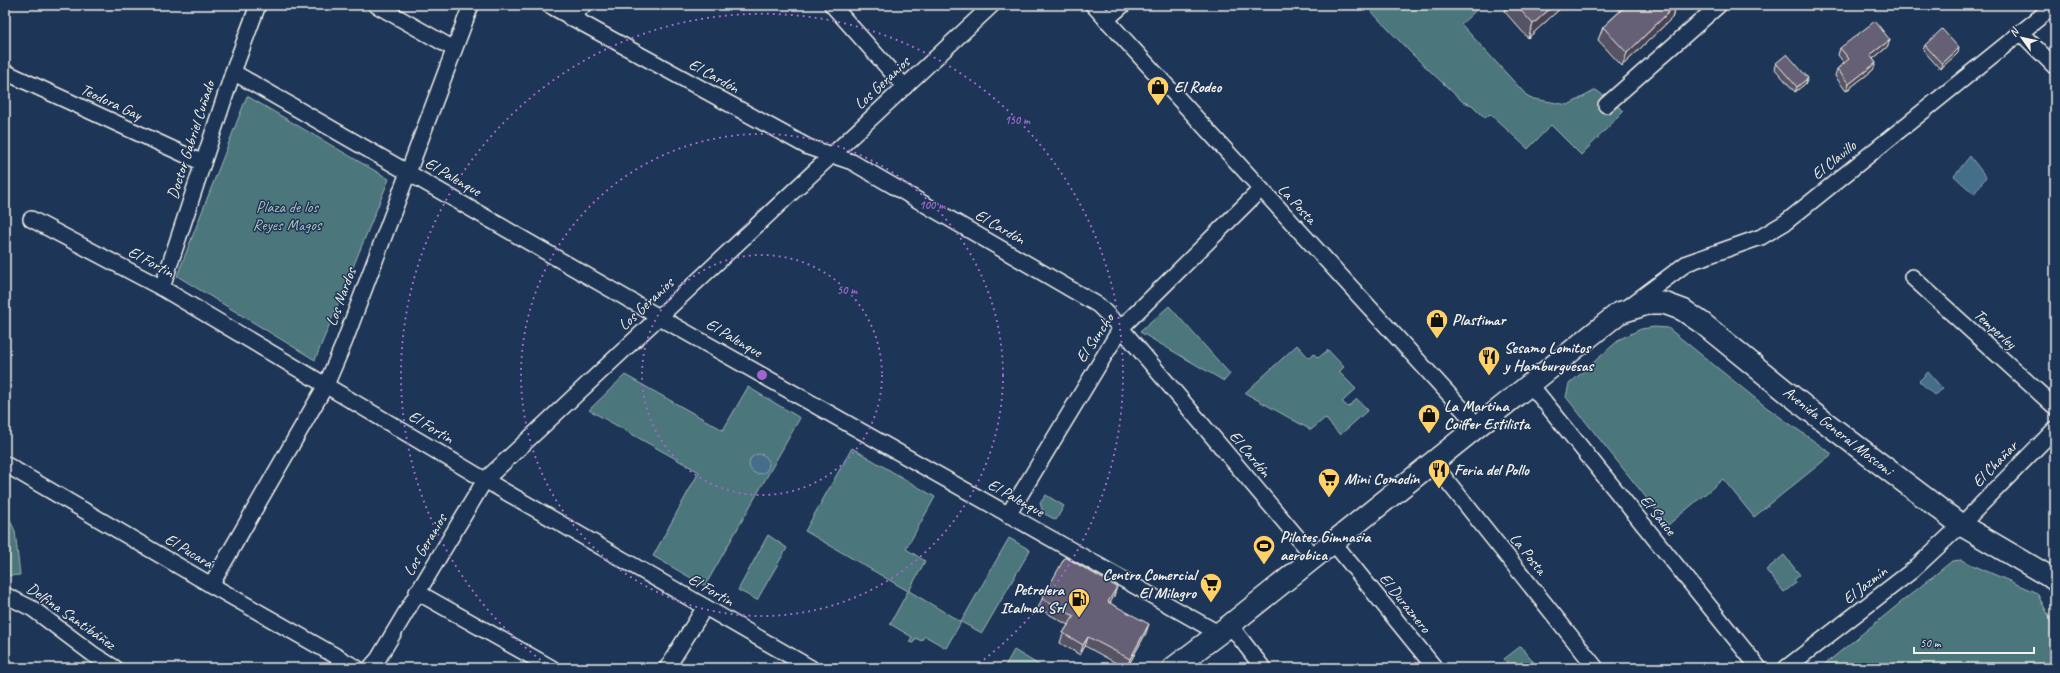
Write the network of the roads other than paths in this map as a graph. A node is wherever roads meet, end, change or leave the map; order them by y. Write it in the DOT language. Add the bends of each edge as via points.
graph roads {
  1 [pos="258,5"];
  2 [pos="376,5"];
  3 [pos="471,5"];
  4 [pos="549,5"];
  5 [pos="584,5"];
  6 [pos="832,5"];
  7 [pos="992,5"];
  8 [pos="1093,5"];
  9 [pos="1123,5"];
  10 [pos="1719,5"];
  11 [pos="2055,5"];
  12 [pos="570,18"];
  13 [pos="1106,20"];
  14 [pos="2020,32"];
  15 [pos="454,49"];
  16 [pos="2055,68"];
  17 [pos="5,72"];
  18 [pos="233,72"];
  19 [pos="905,87"];
  20 [pos="1606,105"];
  21 [pos="831,155"];
  22 [pos="203,163"];
  23 [pos="407,171"];
  24 [pos="1260,190"];
  25 [pos="31,219"];
  26 [pos="1912,277"];
  27 [pos="162,288"];
  28 [pos="1619,313"];
  29 [pos="659,316"];
  30 [pos="1121,328"];
  31 [pos="1530,384"];
  32 [pos="326,385"];
  33 [pos="2055,407"];
  34 [pos="1477,426"];
  35 [pos="2055,428"];
  36 [pos="1432,462"];
  37 [pos="5,464"];
  38 [pos="485,480"];
  39 [pos="1008,515"];
  40 [pos="1962,525"];
  41 [pos="1333,542"];
  42 [pos="1314,557"];
  43 [pos="2055,580"];
  44 [pos="211,585"];
  45 [pos="417,592"];
  46 [pos="5,595"];
  47 [pos="705,607"];
  48 [pos="1224,629"];
  49 [pos="115,668"];
  50 [pos="357,668"];
  51 [pos="370,668"];
  52 [pos="552,668"];
  53 [pos="667,668"];
  54 [pos="811,668"];
  55 [pos="1173,668"];
  56 [pos="1263,668"];
  57 [pos="1435,668"];
  58 [pos="1596,668"];
  59 [pos="1759,668"];
  60 [pos="1786,668"];
  1 -- 18 [label="street, Doctor Gabriel Cuñado"];
  2 -- 15 [label="street"];
  3 -- 15 [label="street, Los Nardos"];
  4 -- 12 [label="street, El Cardón"];
  5 -- 12 [label="street"];
  6 -- 19 [label="street"];
  7 -- 19 [label="street, Los Geranios"];
  8 -- 13 [label="street, La Posta"];
  9 -- 13 [label="street"];
  10 -- 20 [label="street"];
  11 -- 14 [label="street, El Clavillo"];
  12 -- 21 [label="street, El Cardón" via="808,147"];
  13 -- 24 [label="street, La Posta"];
  14 -- 16 [label="street"];
  14 -- 28 [label="street, El Clavillo" via="1786,222 1761,237 1687,263"];
  15 -- 23 [label="street, Los Nardos"];
  17 -- 22 [label="street, Teodora Gay"];
  18 -- 22 [label="street, Doctor Gabriel Cuñado"];
  18 -- 23 [label="street, El Palenque"];
  19 -- 21 [label="street, Los Geranios"];
  21 -- 29 [label="street, Los Geranios"];
  21 -- 30 [label="street, El Cardón" via="852,162 1098,305"];
  22 -- 27 [label="street, Doctor Gabriel Cuñado"];
  23 -- 29 [label="street, El Palenque"];
  23 -- 32 [label="street, Los Nardos"];
  24 -- 30 [label="street, El Suncho"];
  24 -- 34 [label="street, La Posta"];
  25 -- 27 [label="street, El Fortin"];
  26 -- 33 [label="street, Temperley"];
  27 -- 32 [label="street, El Fortin"];
  28 -- 31 [label="main road, Avenida General Mosconi"];
  28 -- 40 [label="main road, Avenida General Mosconi" via="1650,302 1683,310 1809,410"];
  29 -- 38 [label="street, Los Geranios"];
  29 -- 39 [label="street, El Palenque"];
  30 -- 39 [label="street, El Suncho"];
  30 -- 42 [label="street, El Cardón"];
  31 -- 34 [label="main road, Avenida General Mosconi"];
  31 -- 59 [label="street, El Sauce"];
  32 -- 38 [label="street, El Fortin"];
  32 -- 44 [label="street, Los Nardos"];
  34 -- 36 [label="main road, Avenida General Mosconi"];
  35 -- 40 [label="street, El Chañar"];
  36 -- 41 [label="main road, Avenida General Mosconi"];
  36 -- 58 [label="street, La Posta"];
  37 -- 44 [label="street, El Pucará"];
  38 -- 45 [label="street, Los Geranios"];
  38 -- 47 [label="street, El Fortin"];
  39 -- 48 [label="street, El Palenque"];
  40 -- 43 [label="main road, Avenida General Mosconi"];
  40 -- 60 [label="street, El Jazmín" via="1913,570"];
  41 -- 42 [label="main road, Avenida General Mosconi"];
  41 -- 57 [label="street, El Duraznero"];
  42 -- 48 [label="main road, Avenida General Mosconi"];
  44 -- 50 [label="street, El Pucará"];
  45 -- 51 [label="street, Los Geranios" via="378,659"];
  45 -- 52 [label="street"];
  46 -- 49 [label="street, Delfina Santibáñez" via="33,609"];
  47 -- 53 [label="street"];
  47 -- 54 [label="street, El Fortin"];
  48 -- 55 [label="main road, Avenida General Mosconi"];
  48 -- 56 [label="street"];
}
